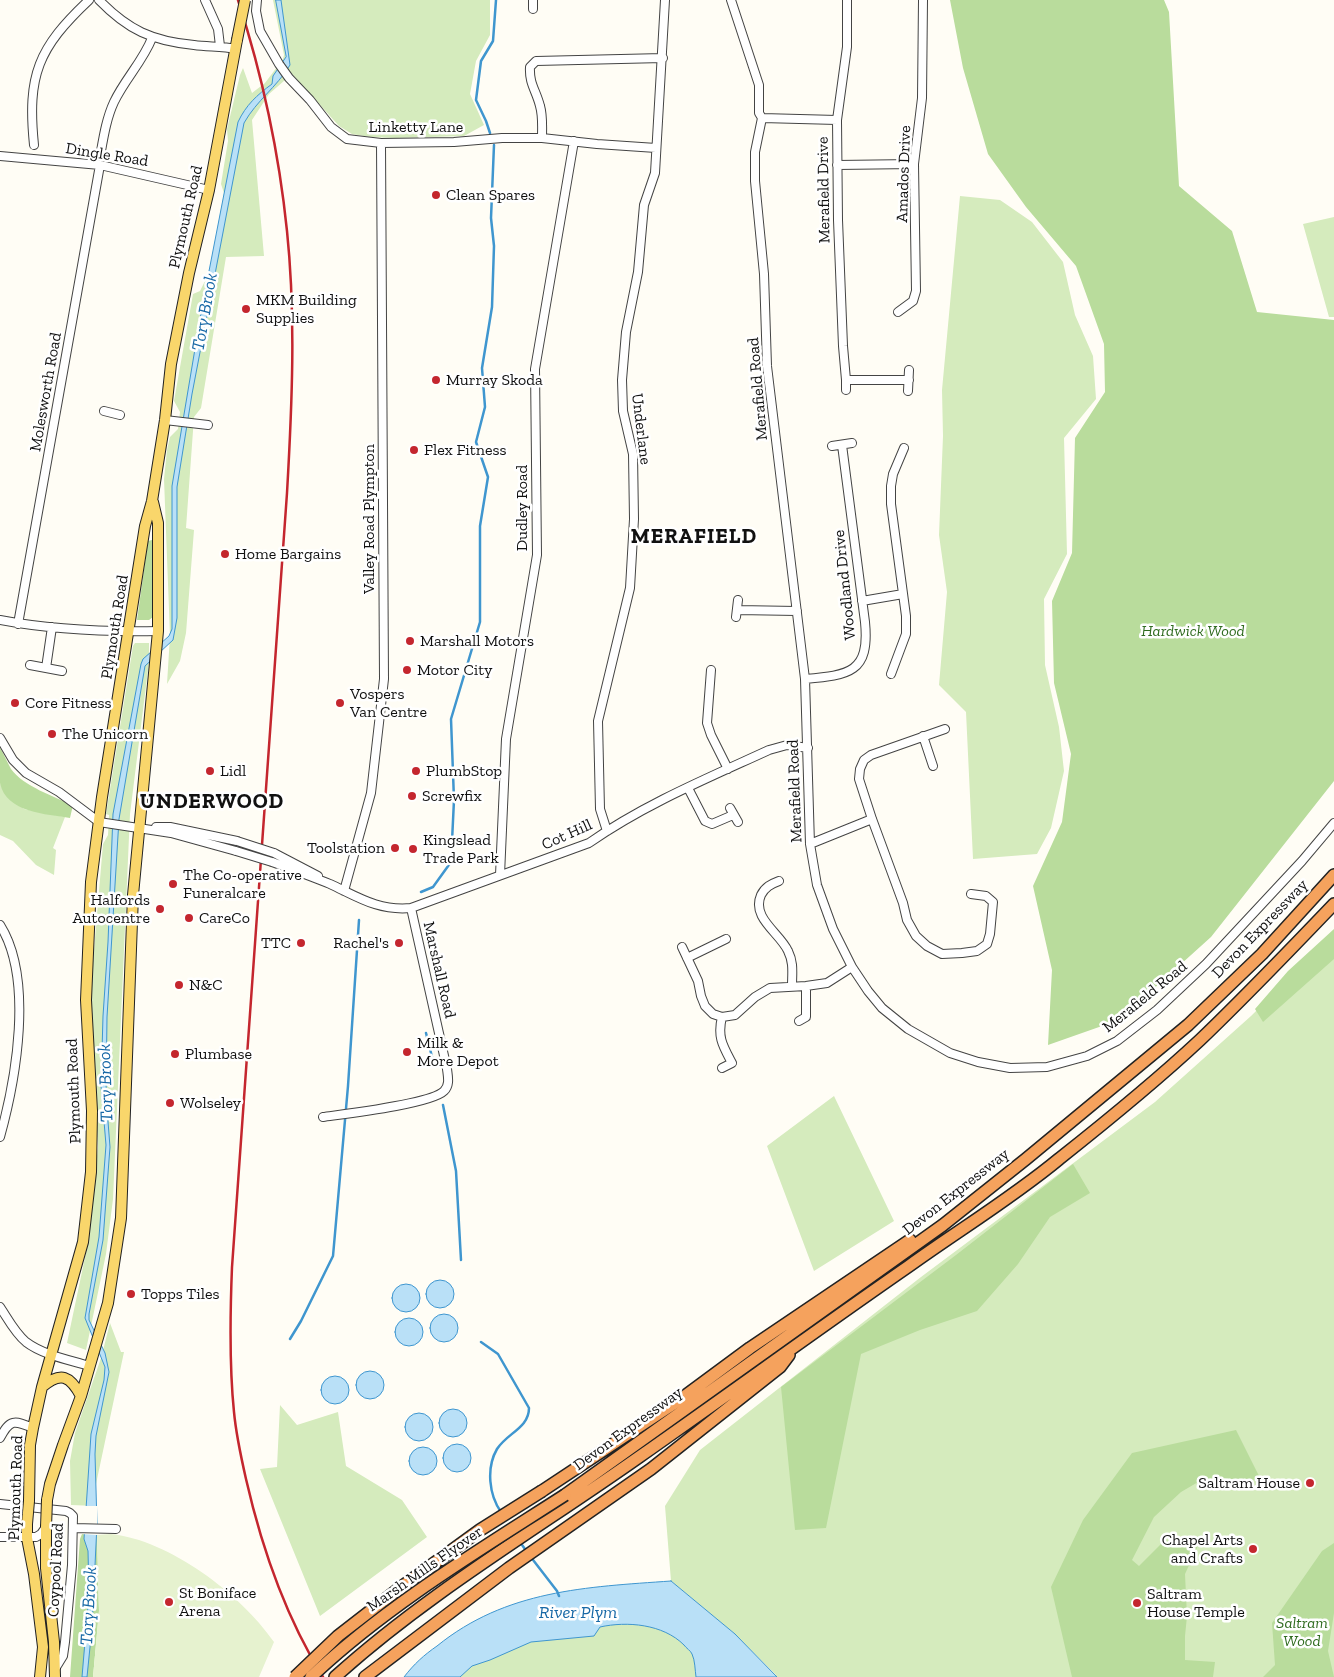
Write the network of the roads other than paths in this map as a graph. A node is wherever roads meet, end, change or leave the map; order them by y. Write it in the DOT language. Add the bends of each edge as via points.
graph roads {
  1 [pos="89,0"];
  2 [pos="99,0"];
  3 [pos="205,0"];
  4 [pos="244,0"];
  5 [pos="257,0"];
  6 [pos="533,0"];
  7 [pos="665,0"];
  8 [pos="731,0"];
  9 [pos="847,0"];
  10 [pos="923,0"];
  11 [pos="533,9"];
  12 [pos="152,38"];
  13 [pos="237,44"];
  14 [pos="220,46"];
  15 [pos="663,58"];
  16 [pos="762,118"];
  17 [pos="837,120"];
  18 [pos="542,138"];
  19 [pos="574,141"];
  20 [pos="382,143"];
  21 [pos="34,145"];
  22 [pos="656,148"];
  23 [pos="101,151"];
  24 [pos="0,156"];
  25 [pos="914,164"];
  26 [pos="100,165"];
  27 [pos="837,165"];
  28 [pos="209,190"];
  29 [pos="898,312"];
  30 [pos="909,370"];
  31 [pos="846,380"];
  32 [pos="909,380"];
  33 [pos="846,390"];
  34 [pos="908,391"];
  35 [pos="104,411"];
  36 [pos="120,416"];
  37 [pos="165,420"];
  38 [pos="208,426"];
  39 [pos="852,443"];
  40 [pos="842,445"];
  41 [pos="832,446"];
  42 [pos="904,448"];
  43 [pos="152,501"];
  44 [pos="903,594"];
  45 [pos="738,600"];
  46 [pos="862,601"];
  47 [pos="797,611"];
  48 [pos="0,620"];
  49 [pos="18,624"];
  50 [pos="52,627"];
  51 [pos="130,631"];
  52 [pos="158,631"];
  53 [pos="30,665"];
  54 [pos="46,668"];
  55 [pos="711,670"];
  56 [pos="62,671"];
  57 [pos="892,674"];
  58 [pos="805,679"];
  59 [pos="945,729"];
  60 [pos="923,736"];
  61 [pos="0,738"];
  62 [pos="808,748"];
  63 [pos="933,766"];
  64 [pos="728,769"];
  65 [pos="688,788"];
  66 [pos="734,815"];
  67 [pos="872,819"];
  68 [pos="105,823"];
  69 [pos="1334,823"];
  70 [pos="139,828"];
  71 [pos="607,831"];
  72 [pos="810,844"];
  73 [pos="500,875"];
  74 [pos="1334,875"];
  75 [pos="779,882"];
  76 [pos="330,884"];
  77 [pos="344,891"];
  78 [pos="971,894"];
  79 [pos="1334,904"];
  80 [pos="411,908"];
  81 [pos="0,925"];
  82 [pos="726,939"];
  83 [pos="682,947"];
  84 [pos="687,958"];
  85 [pos="852,967"];
  86 [pos="792,986"];
  87 [pos="806,986"];
  88 [pos="722,1017"];
  89 [pos="799,1021"];
  90 [pos="722,1068"];
  91 [pos="322,1116"];
  92 [pos="0,1137"];
  93 [pos="978,1197"];
  94 [pos="0,1307"];
  95 [pos="800,1342"];
  96 [pos="51,1354"];
  97 [pos="749,1362"];
  98 [pos="90,1366"];
  99 [pos="42,1387"];
  100 [pos="81,1396"];
  101 [pos="681,1400"];
  102 [pos="33,1428"];
  103 [pos="0,1438"];
  104 [pos="568,1500"];
  105 [pos="0,1504"];
  106 [pos="46,1527"];
  107 [pos="73,1528"];
  108 [pos="116,1529"];
  109 [pos="0,1537"];
  110 [pos="27,1538"];
  111 [pos="55,1673"];
  112 [pos="40,1677"];
  113 [pos="295,1677"];
  114 [pos="311,1677"];
  115 [pos="335,1677"];
  116 [pos="365,1677"];
  1 -- 21 [label="street" via="53,37 36,73 31,121"];
  2 -- 12 [label="street" via="113,15"];
  3 -- 14 [label="street" via="218,29"];
  4 -- 13 [label="main road, Plymouth Road, bridge"];
  5 -- 20 [label="street, Linketty Lane" via="260,31 288,78 331,127 347,140"];
  6 -- 11 [label="street"];
  7 -- 15 [label="street, Underlane"];
  8 -- 16 [label="street, Merafield Road" via="756,73"];
  9 -- 17 [label="street, Merafield Drive" via="847,47"];
  10 -- 25 [label="street, Amados Drive" via="922,98"];
  12 -- 14 [label="street"];
  12 -- 23 [label="street" via="114,102"];
  13 -- 14 [label="street"];
  13 -- 28 [label="main road, Plymouth Road"];
  15 -- 18 [label="street" via="536,61 530,67 529,76 540,105"];
  15 -- 22 [label="street, Underlane"];
  16 -- 17 [label="street"];
  16 -- 47 [label="street, Merafield Road" via="755,152 754,182 764,274 767,366"];
  17 -- 27 [label="street, Merafield Drive"];
  18 -- 19 [label="street, Linketty Lane"];
  18 -- 20 [label="street, Linketty Lane"];
  19 -- 22 [label="street, Linketty Lane"];
  19 -- 73 [label="street, Dudley Road" via="535,369 537,555 506,739"];
  20 -- 77 [label="street, Valley Road Plympton" via="384,679 371,793"];
  22 -- 71 [label="street, Underlane" via="655,174 644,205 622,380 623,411 633,454 634,519 630,588 598,721 600,809"];
  24 -- 26 [label="street, Dingle Road"];
  25 -- 27 [label="street"];
  25 -- 29 [label="street, Amados Drive" via="916,290 913,301"];
  26 -- 28 [label="street, Dingle Road"];
  26 -- 49 [label="street, Molesworth Road"];
  27 -- 31 [label="street, Merafield Drive"];
  28 -- 37 [label="main road, Plymouth Road" via="173,355"];
  30 -- 32 [label="street"];
  31 -- 32 [label="street"];
  31 -- 33 [label="street, Merafield Drive"];
  32 -- 34 [label="street"];
  35 -- 36 [label="street"];
  37 -- 38 [label="street"];
  37 -- 43 [label="main road, Plymouth Road"];
  39 -- 40 [label="street"];
  40 -- 41 [label="street"];
  40 -- 46 [label="street, Woodland Drive"];
  42 -- 44 [label="street" via="891,486"];
  43 -- 51 [label="main road, Plymouth Road" via="145,526"];
  43 -- 52 [label="main road, Plymouth Road" via="158,523"];
  44 -- 46 [label="street"];
  44 -- 57 [label="street" via="906,634"];
  45 -- 47 [label="street" via="737,614"];
  46 -- 58 [label="street, Woodland Drive" via="867,639 865,653 859,663 835,676"];
  47 -- 58 [label="street, Merafield Road"];
  48 -- 49 [label="street"];
  49 -- 50 [label="street"];
  50 -- 51 [label="street"];
  50 -- 54 [label="street"];
  51 -- 52 [label="street"];
  51 -- 68 [label="main road, Plymouth Road"];
  52 -- 70 [label="main road, Plymouth Road"];
  53 -- 54 [label="street"];
  54 -- 56 [label="street"];
  55 -- 64 [label="street" via="707,723"];
  58 -- 62 [label="street, Merafield Road"];
  59 -- 60 [label="street"];
  60 -- 63 [label="street"];
  60 -- 67 [label="street" via="864,760 859,779"];
  61 -- 68 [label="street" via="13,760 26,773"];
  62 -- 64 [label="street, Cot Hill" via="788,745"];
  62 -- 72 [label="street, Merafield Road"];
  64 -- 65 [label="street, Cot Hill"];
  65 -- 66 [label="street" via="705,821 712,824"];
  65 -- 71 [label="street, Cot Hill"];
  67 -- 72 [label="street"];
  67 -- 78 [label="street" via="907,920 916,936 927,946 942,954 962,954 987,944 993,902 986,896"];
  68 -- 70 [label="street, Cot Hill"];
  68 -- 96 [label="main road, Plymouth Road" via="91,882 86,1000 92,1111 91,1172 83,1242"];
  69 -- 85 [label="street, Merafield Road" via="1206,964 1157,1010 1117,1041 1087,1056 1047,1067 1010,1068 950,1053 908,1030 882,1008"];
  70 -- 76 [label="street, Cot Hill, bridge" via="171,833 236,851"];
  70 -- 76 [label="street, Cot Hill, bridge" via="170,827 237,841 274,853"];
  70 -- 98 [label="main road, Plymouth Road" via="133,895 121,1218 109,1295"];
  71 -- 73 [label="street, Cot Hill" via="589,843"];
  72 -- 85 [label="street, Merafield Road" via="817,885 832,930"];
  73 -- 80 [label="street, Cot Hill"];
  74 -- 93 [label="highway, Devon Expressway" via="1262,954 1188,1025"];
  75 -- 86 [label="street" via="763,890 759,900 760,912 788,949 793,962"];
  76 -- 77 [label="street, Cot Hill"];
  77 -- 80 [label="street, Cot Hill" via="380,907"];
  79 -- 95 [label="highway, Devon Expressway" via="1199,1041 1057,1162"];
  80 -- 91 [label="street, Marshall Road" via="448,1084 444,1091 430,1099"];
  81 -- 92 [label="street" via="13,956 20,1001 16,1057"];
  82 -- 84 [label="street"];
  83 -- 84 [label="street"];
  84 -- 88 [label="street" via="705,1006"];
  85 -- 87 [label="street" via="827,983"];
  86 -- 87 [label="street"];
  86 -- 88 [label="street" via="770,988 735,1015"];
  87 -- 89 [label="street" via="806,1017"];
  88 -- 90 [label="street" via="720,1037 732,1063"];
  93 -- 97 [label="highway, Devon Expressway"];
  93 -- 101 [label="highway" via="750,1348"];
  94 -- 96 [label="street" via="26,1342"];
  95 -- 104 [label="highway, Devon Expressway"];
  95 -- 116 [label="highway" via="780,1367 651,1469 454,1608"];
  96 -- 98 [label="street"];
  96 -- 99 [label="main road, Plymouth Road"];
  97 -- 101 [label="highway"];
  97 -- 104 [label="highway, Devon Expressway"];
  98 -- 100 [label="main road, Plymouth Road"];
  99 -- 100 [label="main road" via="52,1379 67,1378"];
  99 -- 102 [label="main road, Plymouth Road"];
  100 -- 106 [label="main road, Plymouth Road, bridge" via="50,1484"];
  101 -- 113 [label="highway, bridge" via="480,1530 338,1636"];
  102 -- 103 [label="street" via="12,1422"];
  102 -- 110 [label="main road, Plymouth Road, bridge"];
  104 -- 114 [label="highway, Marsh Mills Flyover, bridge" via="491,1543 384,1616"];
  104 -- 115 [label="highway, Marsh Mills Flyover" via="398,1624"];
  105 -- 107 [label="street, Coypool Road" via="70,1512"];
  106 -- 110 [label="street, Coypool Road" via="36,1537"];
  106 -- 111 [label="main road, Plymouth Road" via="46,1568"];
  107 -- 108 [label="street"];
  107 -- 111 [label="street, Coypool Road" via="64,1642"];
  109 -- 110 [label="street, Coypool Road"];
  110 -- 112 [label="main road, Plymouth Road" via="43,1647"];
}
